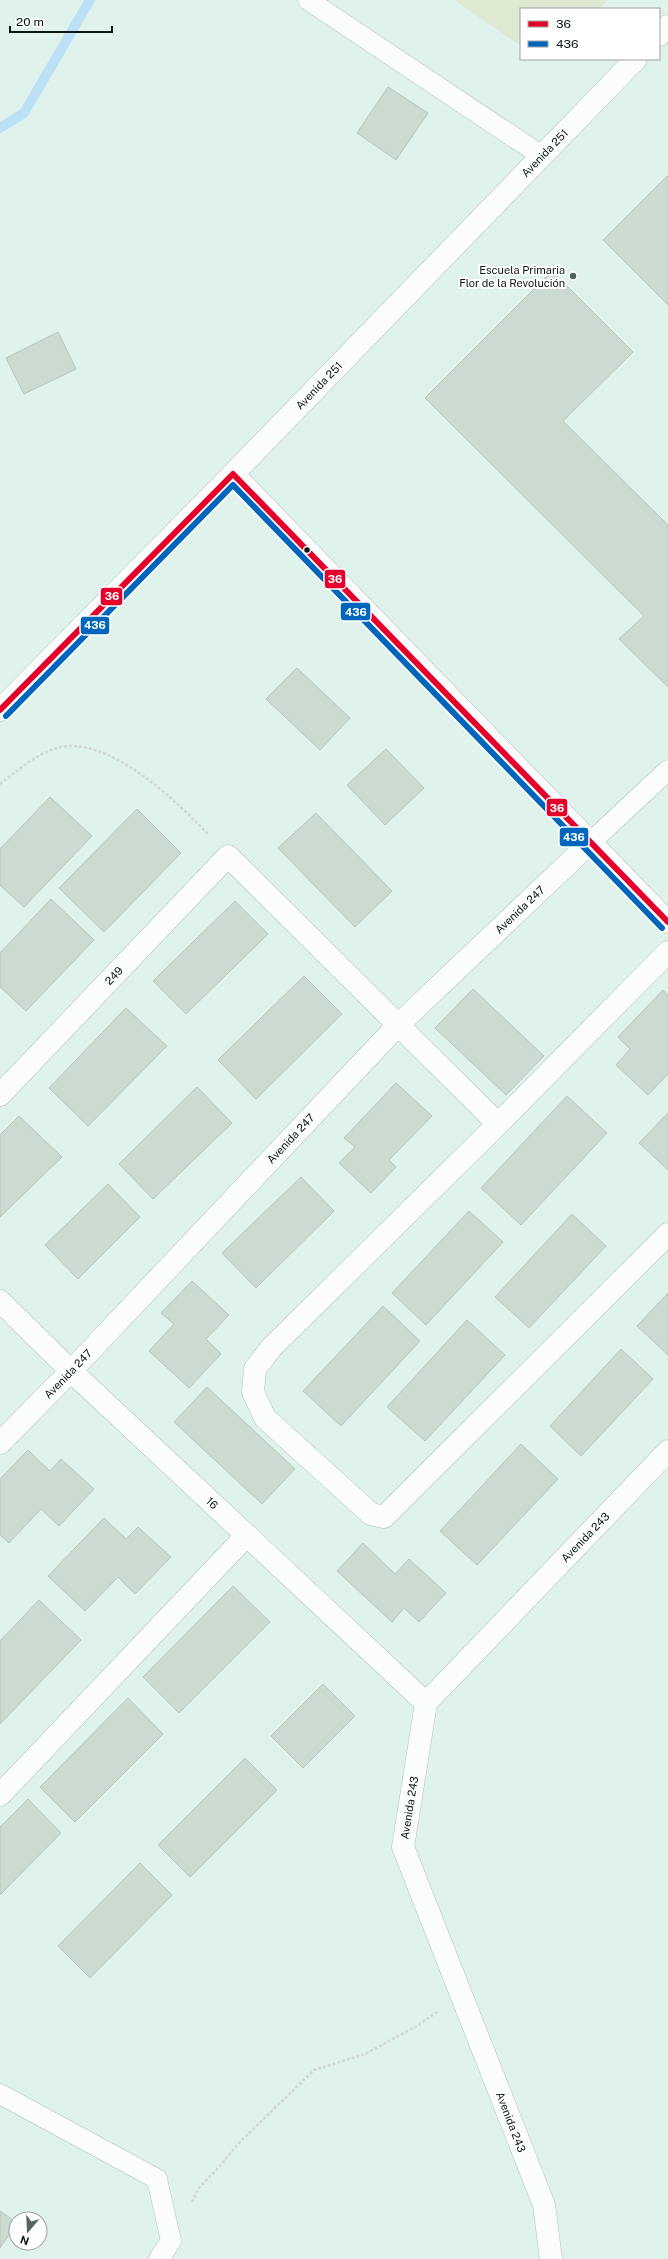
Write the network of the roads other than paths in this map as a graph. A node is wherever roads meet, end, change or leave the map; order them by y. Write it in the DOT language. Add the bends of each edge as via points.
graph roads {
  1 [pos="308,0"];
  2 [pos="668,26"];
  3 [pos="660,34"];
  4 [pos="635,60"];
  5 [pos="542,156"];
  6 [pos="233,474"];
  7 [pos="0,710"];
  8 [pos="668,770"];
  9 [pos="590,843"];
  10 [pos="668,922"];
  11 [pos="668,952"];
  12 [pos="399,1024"];
  13 [pos="0,1095"];
  14 [pos="498,1124"];
  15 [pos="668,1234"];
  16 [pos="0,1301"];
  17 [pos="71,1371"];
  18 [pos="0,1443"];
  19 [pos="668,1451"];
  20 [pos="247,1535"];
  21 [pos="426,1703"];
  22 [pos="0,1795"];
  23 [pos="0,2094"];
  24 [pos="159,2259"];
  25 [pos="551,2259"];
  1 -- 5 [label="lane"];
  2 -- 3 [label="street"];
  4 -- 5 [label="street, Avenida 251"];
  5 -- 6 [label="street, Avenida 251"];
  6 -- 7 [label="street, Avenida 251"];
  6 -- 9 [label="street"];
  8 -- 9 [label="lane"];
  9 -- 10 [label="street"];
  9 -- 12 [label="street, Avenida 247"];
  11 -- 14 [label="street"];
  12 -- 13 [label="street, 249" via="228,856"];
  12 -- 14 [label="street"];
  12 -- 17 [label="street, Avenida 247"];
  14 -- 15 [label="street" via="271,1348 255,1369 253,1392 265,1418 375,1516 389,1515"];
  16 -- 17 [label="street, 16"];
  17 -- 18 [label="street, Avenida 247"];
  17 -- 20 [label="street, 16"];
  19 -- 21 [label="street, Avenida 243"];
  20 -- 21 [label="street, 16"];
  20 -- 22 [label="street"];
  21 -- 25 [label="street, Avenida 243" via="402,1847 544,2205"];
  23 -- 24 [label="lane" via="158,2179 171,2241"];
}
